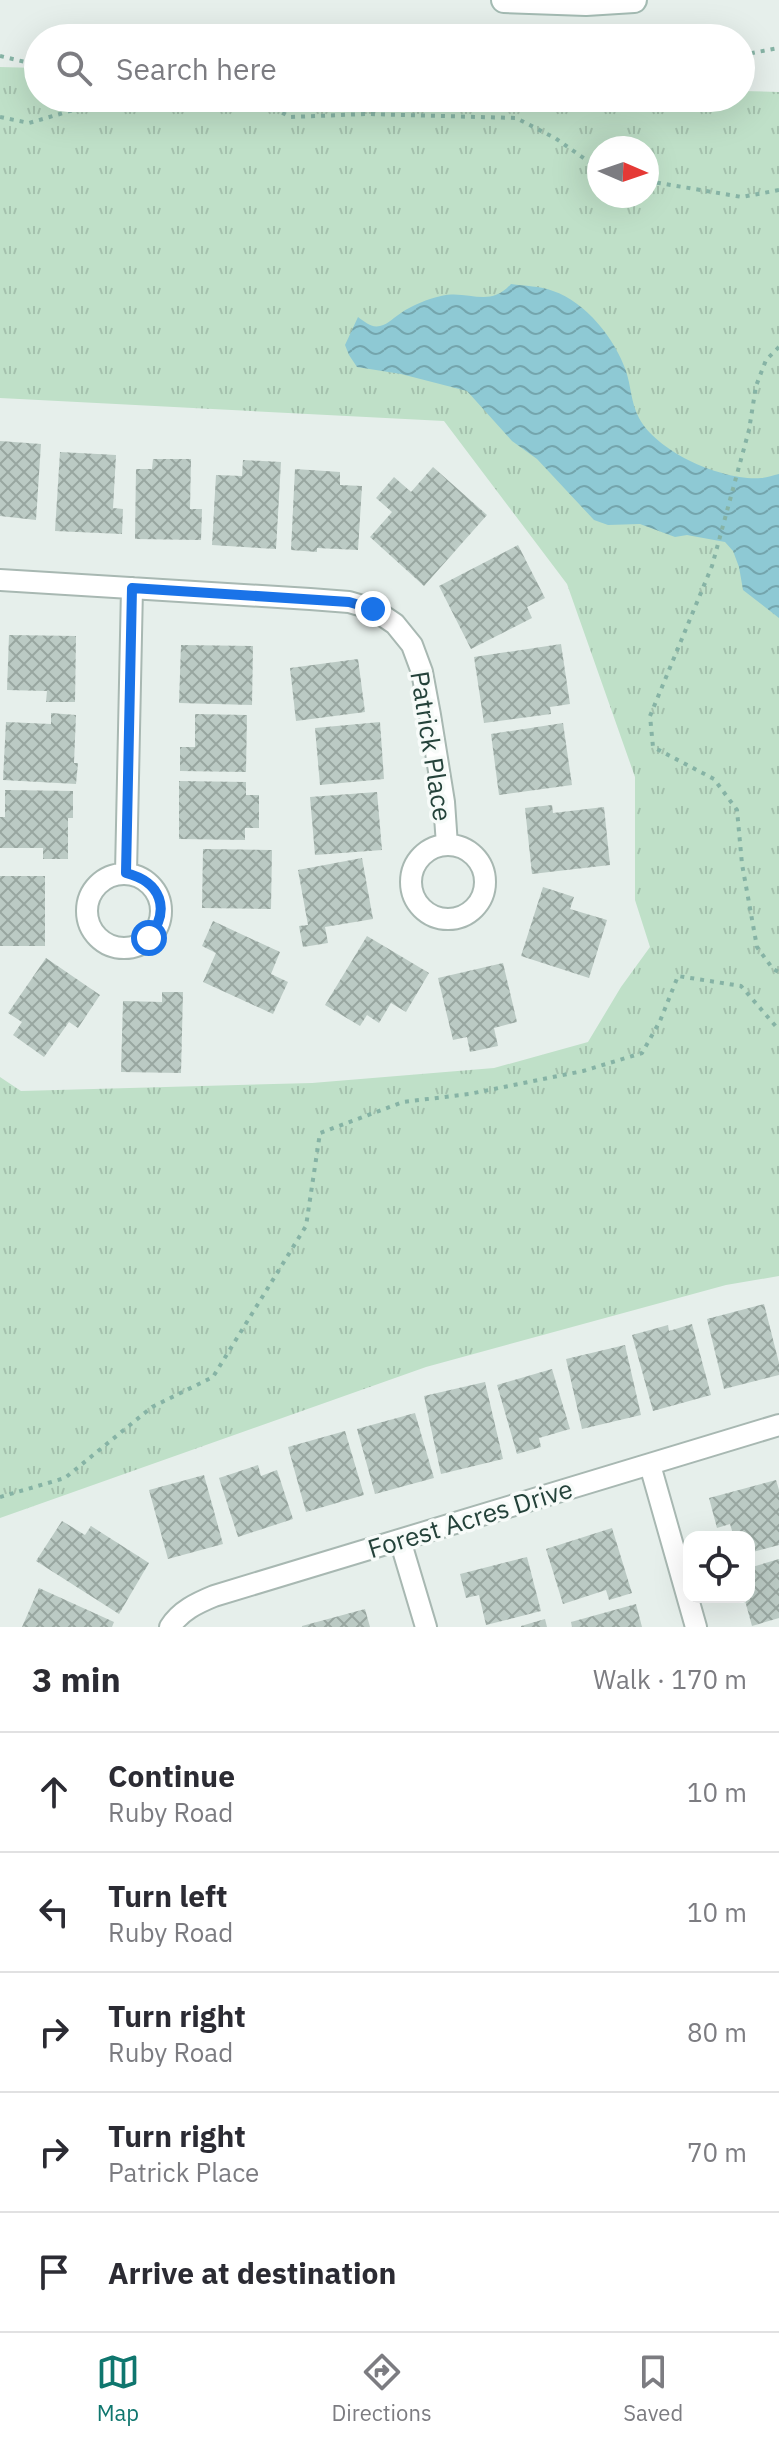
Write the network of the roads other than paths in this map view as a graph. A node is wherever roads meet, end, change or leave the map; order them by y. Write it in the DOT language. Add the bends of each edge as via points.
graph roads {
  1 [pos="504,0"];
  2 [pos="634,0"];
  3 [pos="0,580"];
  4 [pos="132,588"];
  5 [pos="447,845"];
  6 [pos="126,873"];
  7 [pos="779,1425"];
  8 [pos="650,1465"];
  9 [pos="400,1540"];
  10 [pos="170,1627"];
  11 [pos="426,1627"];
  12 [pos="696,1627"];
  1 -- 2 [label="main road"];
  3 -- 4 [label="street, Patrick Place"];
  4 -- 5 [label="street, Patrick Place" via="349,602 373,609 395,624 412,645 422,672"];
  4 -- 6 [label="street"];
  7 -- 8 [label="street, Forest Acres Drive"];
  8 -- 9 [label="street, Forest Acres Drive"];
  8 -- 12 [label="street"];
  9 -- 10 [label="street, Forest Acres Drive" via="214,1596 192,1606"];
  9 -- 11 [label="street"];
}
